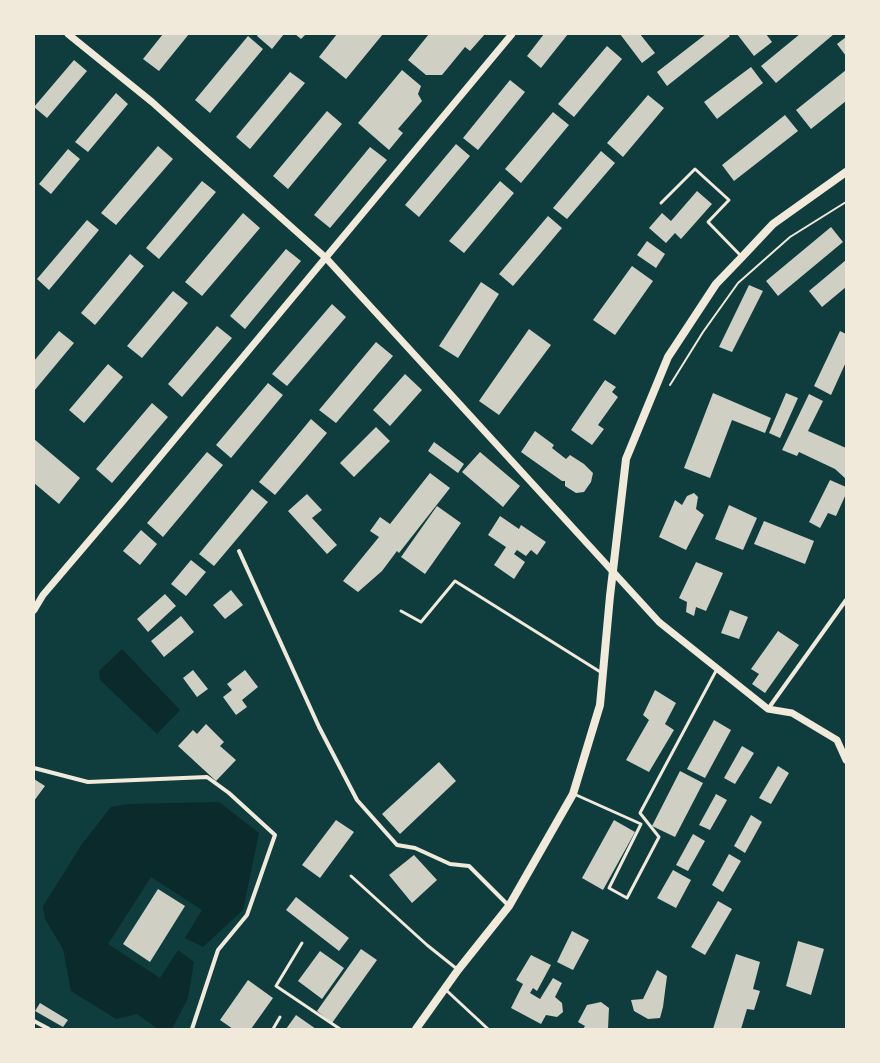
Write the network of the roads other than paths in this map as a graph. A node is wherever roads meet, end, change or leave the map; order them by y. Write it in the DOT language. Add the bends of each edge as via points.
graph roads {
  1 [pos="68,34"];
  2 [pos="512,34"];
  3 [pos="846,172"];
  4 [pos="661,202"];
  5 [pos="742,257"];
  6 [pos="326,258"];
  7 [pos="239,551"];
  8 [pos="612,571"];
  9 [pos="846,600"];
  10 [pos="34,610"];
  11 [pos="401,611"];
  12 [pos="718,668"];
  13 [pos="602,673"];
  14 [pos="768,709"];
  15 [pos="846,760"];
  16 [pos="34,768"];
  17 [pos="573,794"];
  18 [pos="351,876"];
  19 [pos="509,906"];
  20 [pos="302,943"];
  21 [pos="458,970"];
  22 [pos="445,988"];
  23 [pos="280,1018"];
  24 [pos="34,1021"];
  25 [pos="49,1029"];
  26 [pos="192,1029"];
  27 [pos="273,1029"];
  28 [pos="340,1029"];
  29 [pos="416,1029"];
  30 [pos="488,1029"];
  1 -- 6 [label="street" via="152,102"];
  2 -- 6 [label="street"];
  3 -- 5 [label="main road" via="773,224"];
  4 -- 5 [label="lane" via="695,169 729,200 708,222"];
  5 -- 8 [label="main road" via="716,284 668,357 626,459"];
  6 -- 8 [label="street"];
  6 -- 10 [label="street" via="43,595"];
  7 -- 19 [label="street" via="320,727 357,800 397,845 415,848 450,864 469,866"];
  8 -- 12 [label="street" via="659,622"];
  8 -- 13 [label="main road"];
  9 -- 14 [label="street"];
  11 -- 13 [label="lane" via="421,622 455,581"];
  12 -- 14 [label="street"];
  12 -- 17 [label="lane" via="640,813 659,837 626,898 609,888 641,824"];
  13 -- 17 [label="main road" via="600,705"];
  14 -- 15 [label="street" via="792,713 837,740"];
  16 -- 26 [label="street" via="88,782 207,777 229,793 275,835 247,915 218,950"];
  17 -- 19 [label="main road"];
  18 -- 21 [label="lane"];
  19 -- 21 [label="main road"];
  20 -- 28 [label="lane" via="276,986"];
  21 -- 22 [label="main road"];
  22 -- 29 [label="main road"];
  22 -- 30 [label="lane"];
  23 -- 27 [label="lane"];
  24 -- 25 [label="street"];
}
